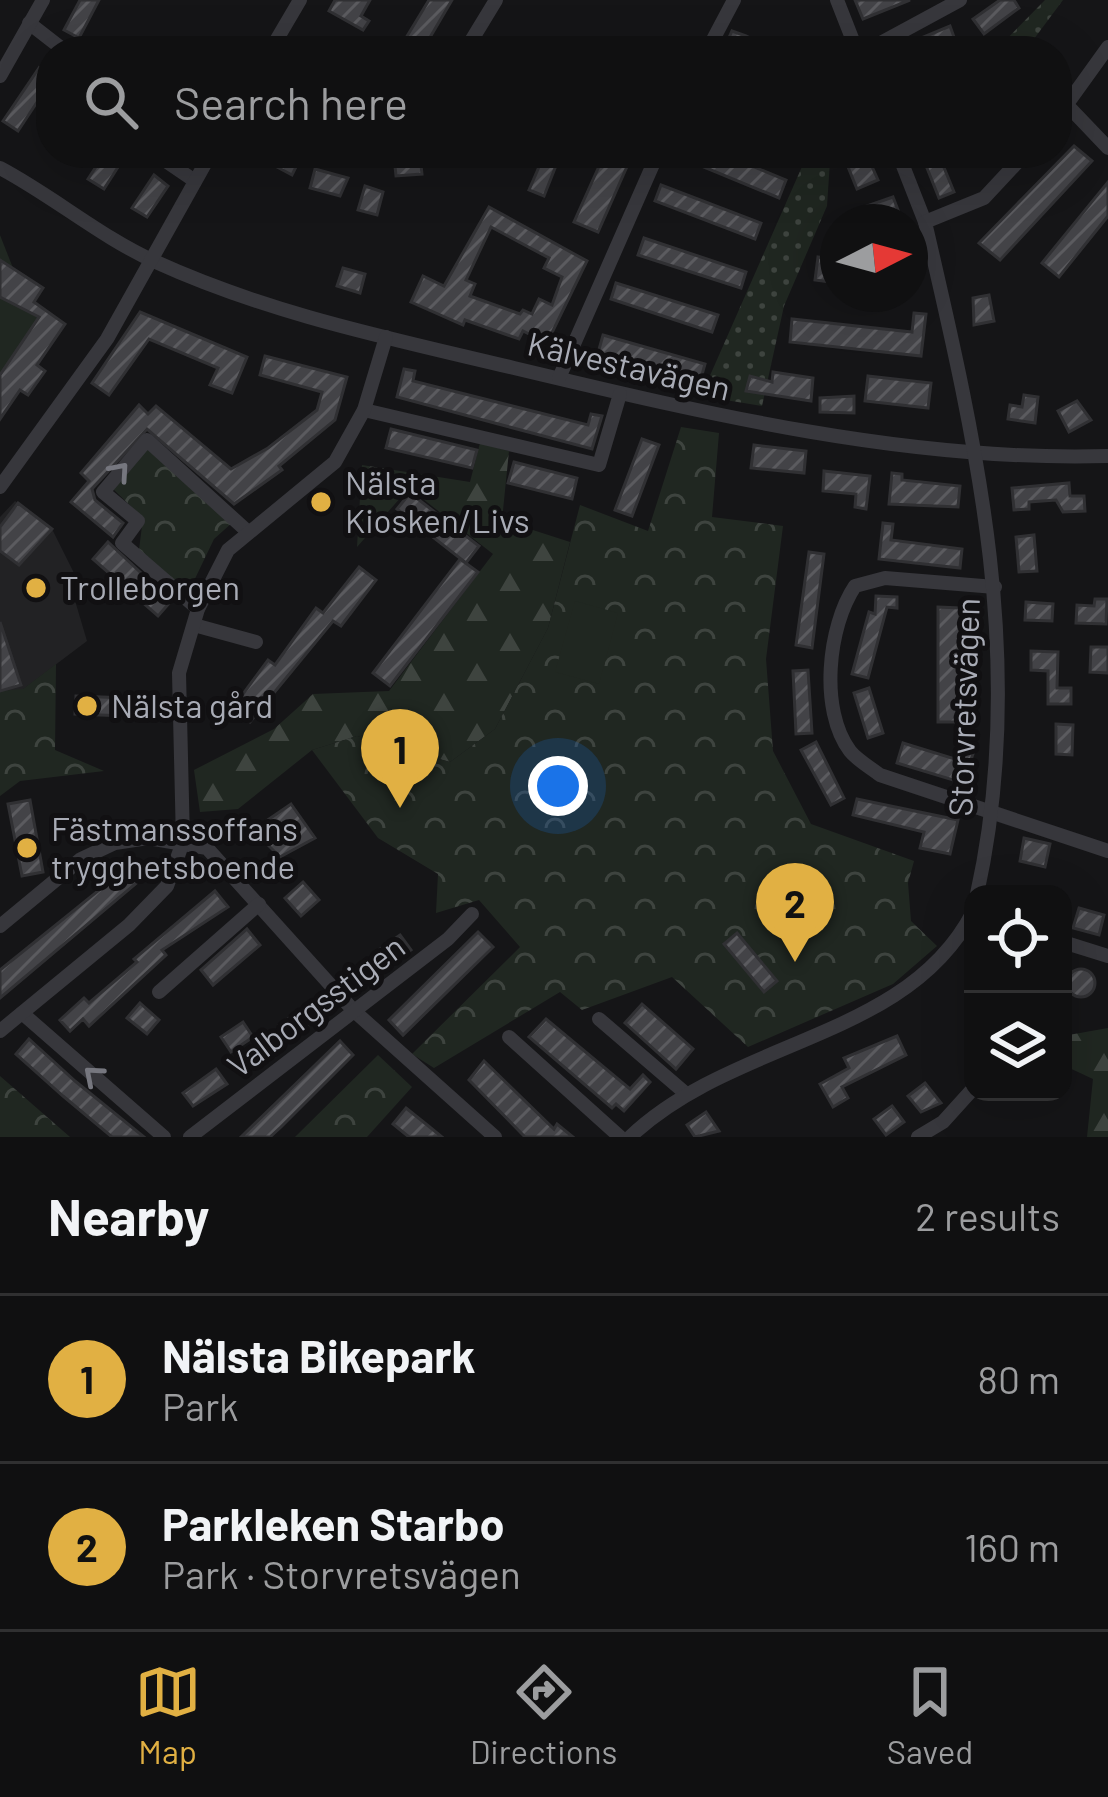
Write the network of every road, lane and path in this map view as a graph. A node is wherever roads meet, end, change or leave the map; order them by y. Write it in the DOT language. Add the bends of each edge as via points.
graph roads {
  1 [pos="43,0"];
  2 [pos="300,0"];
  3 [pos="496,0"];
  4 [pos="734,0"];
  5 [pos="837,0"];
  6 [pos="960,0"];
  7 [pos="29,23"];
  8 [pos="46,36"];
  9 [pos="279,36"];
  10 [pos="474,36"];
  11 [pos="715,36"];
  12 [pos="855,36"];
  13 [pos="891,36"];
  14 [pos="1108,47"];
  15 [pos="0,76"];
  16 [pos="1072,100"];
  17 [pos="1072,110"];
  18 [pos="1108,148"];
  19 [pos="0,168"];
  20 [pos="176,168"];
  21 [pos="203,168"];
  22 [pos="651,168"];
  23 [pos="904,168"];
  24 [pos="1012,168"];
  25 [pos="196,181"];
  26 [pos="918,204"];
  27 [pos="928,221"];
  28 [pos="928,235"];
  29 [pos="151,260"];
  30 [pos="386,337"];
  31 [pos="559,378"];
  32 [pos="620,394"];
  33 [pos="364,410"];
  34 [pos="978,451"];
  35 [pos="1108,456"];
  36 [pos="0,487"];
  37 [pos="247,530"];
  38 [pos="995,587"];
  39 [pos="196,617"];
  40 [pos="256,642"];
  41 [pos="990,809"];
  42 [pos="183,842"];
  43 [pos="1108,851"];
  44 [pos="978,885"];
  45 [pos="259,904"];
  46 [pos="472,914"];
  47 [pos="0,926"];
  48 [pos="964,926"];
  49 [pos="1072,945"];
  50 [pos="1108,956"];
  51 [pos="159,992"];
  52 [pos="353,1010"];
  53 [pos="22,1013"];
  54 [pos="598,1019"];
  55 [pos="0,1031"];
  56 [pos="509,1037"];
  57 [pos="684,1092"];
  58 [pos="964,1099"];
  59 [pos="164,1137"];
  60 [pos="190,1137"];
  61 [pos="495,1137"];
  62 [pos="620,1137"];
  63 [pos="630,1137"];
  64 [pos="918,1137"];
  1 -- 7 [label="street"];
  2 -- 9 [label="street"];
  3 -- 10 [label="street"];
  4 -- 11 [label="street"];
  5 -- 12 [label="street"];
  6 -- 13 [label="street"];
  7 -- 8 [label="street"];
  7 -- 15 [label="street"];
  14 -- 16 [label="street"];
  17 -- 18 [label="street"];
  19 -- 29 [label="street, Kälvestavägen"];
  20 -- 25 [label="street"];
  21 -- 25 [label="street"];
  22 -- 31 [label="street"];
  23 -- 26 [label="street, Storvretsvägen"];
  24 -- 27 [label="street" via="984,198"];
  25 -- 29 [label="street"];
  28 -- 34 [label="street, Storvretsvägen"];
  29 -- 30 [label="street, Kälvestavägen" via="252,301"];
  29 -- 36 [label="street" via="107,339"];
  30 -- 31 [label="street, Kälvestavägen"];
  30 -- 33 [label="street"];
  31 -- 32 [label="street, Kälvestavägen"];
  32 -- 33 [label="street" via="599,465"];
  32 -- 34 [label="street, Kälvestavägen"];
  33 -- 37 [label="street" via="334,463"];
  34 -- 35 [label="street, Kälvestavägen"];
  34 -- 38 [label="street, Storvretsvägen"];
  37 -- 39 [label="street" via="228,550"];
  39 -- 37 [label="street, one-way" via="122,543 138,521 103,492 147,440"];
  38 -- 41 [label="street, Storvretsvägen"];
  38 -- 41 [label="street" via="885,578 855,586 843,604 833,662 832,709 850,751 880,775"];
  39 -- 40 [label="street"];
  39 -- 42 [label="street" via="176,710"];
  41 -- 43 [label="street"];
  41 -- 44 [label="street, Storvretsvägen"];
  42 -- 45 [label="street" via="207,848"];
  42 -- 47 [label="street" via="115,843 81,859"];
  42 -- 53 [label="street" via="167,886"];
  45 -- 51 [label="street"];
  45 -- 52 [label="street"];
  46 -- 52 [label="street, Valborgsstigen"];
  48 -- 57 [label="street" via="905,992"];
  49 -- 50 [label="street"];
  52 -- 60 [label="street, Valborgsstigen"];
  52 -- 61 [label="street"];
  53 -- 55 [label="street"];
  59 -- 53 [label="street, one-way"];
  54 -- 57 [label="street"];
  56 -- 62 [label="street"];
  57 -- 63 [label="street"];
  58 -- 64 [label="street"];
}
